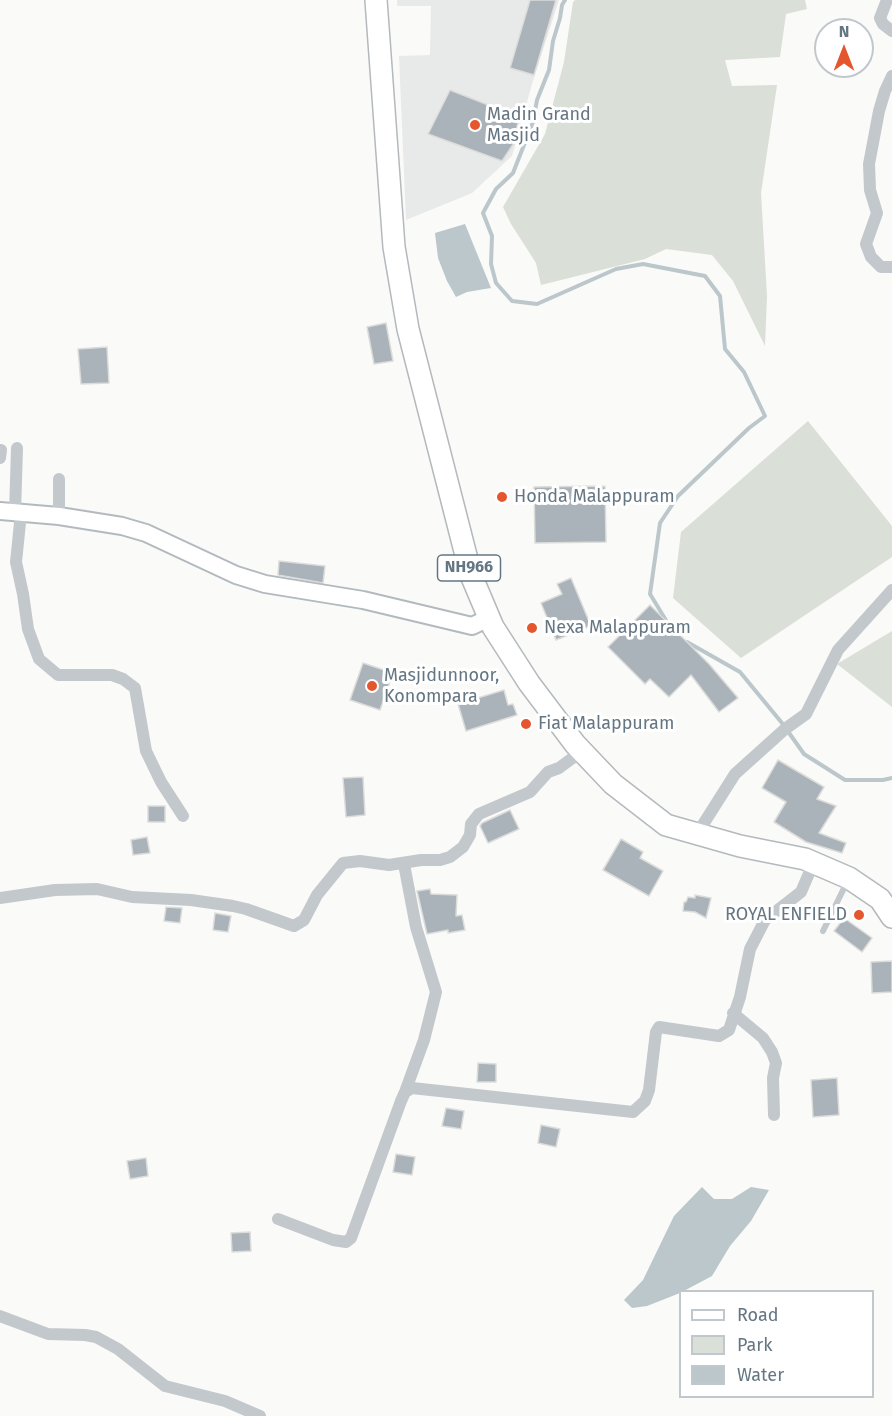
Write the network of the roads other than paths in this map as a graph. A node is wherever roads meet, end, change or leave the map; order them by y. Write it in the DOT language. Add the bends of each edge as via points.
graph roads {
  1 [pos="376,0"];
  2 [pos="887,0"];
  3 [pos="892,31"];
  4 [pos="892,76"];
  5 [pos="892,267"];
  6 [pos="17,448"];
  7 [pos="0,450"];
  8 [pos="0,458"];
  9 [pos="60,479"];
  10 [pos="12,512"];
  11 [pos="59,516"];
  12 [pos="892,590"];
  13 [pos="486,625"];
  14 [pos="582,751"];
  15 [pos="183,816"];
  16 [pos="698,834"];
  17 [pos="404,864"];
  18 [pos="813,864"];
  19 [pos="849,878"];
  20 [pos="0,898"];
  21 [pos="892,916"];
  22 [pos="823,931"];
  23 [pos="734,1013"];
  24 [pos="405,1092"];
  25 [pos="774,1115"];
  26 [pos="278,1219"];
  27 [pos="0,1316"];
  28 [pos="260,1416"];
  1 -- 13 [label="highway, NH966" via="394,248 408,329"];
  2 -- 3 [label="street" via="880,18"];
  4 -- 5 [label="street" via="879,111 869,164 870,190 877,213 867,244 871,257 881,267"];
  6 -- 10 [label="street"];
  7 -- 8 [label="street"];
  9 -- 11 [label="street"];
  10 -- 11 [label="main road"];
  10 -- 15 [label="street" via="28,629 39,659 58,675 112,675 135,688 146,752"];
  11 -- 13 [label="main road" via="146,533 217,567 265,584"];
  12 -- 16 [label="street" via="838,650 806,714 735,774"];
  13 -- 14 [label="highway, NH966"];
  14 -- 16 [label="highway, NH966" via="613,784 666,825"];
  14 -- 17 [label="street" via="548,772 530,792 479,814 463,847 450,857"];
  16 -- 18 [label="highway, NH966"];
  17 -- 20 [label="street" via="343,863 317,895 304,920 294,926 233,906 132,897 97,889"];
  17 -- 24 [label="street" via="416,927 436,992"];
  18 -- 19 [label="highway, NH966"];
  18 -- 23 [label="street" via="801,892 765,920 750,949"];
  19 -- 21 [label="highway, NH966" via="880,899"];
  19 -- 22 [label="lane"];
  23 -- 24 [label="street" via="729,1030 719,1036 659,1026 649,1090 645,1101 633,1112 412,1088"];
  23 -- 25 [label="street" via="763,1038 772,1052 776,1063"];
  24 -- 26 [label="street" via="351,1238 346,1242 333,1240"];
  27 -- 28 [label="street" via="48,1334 96,1337 165,1386 225,1401"];
}
